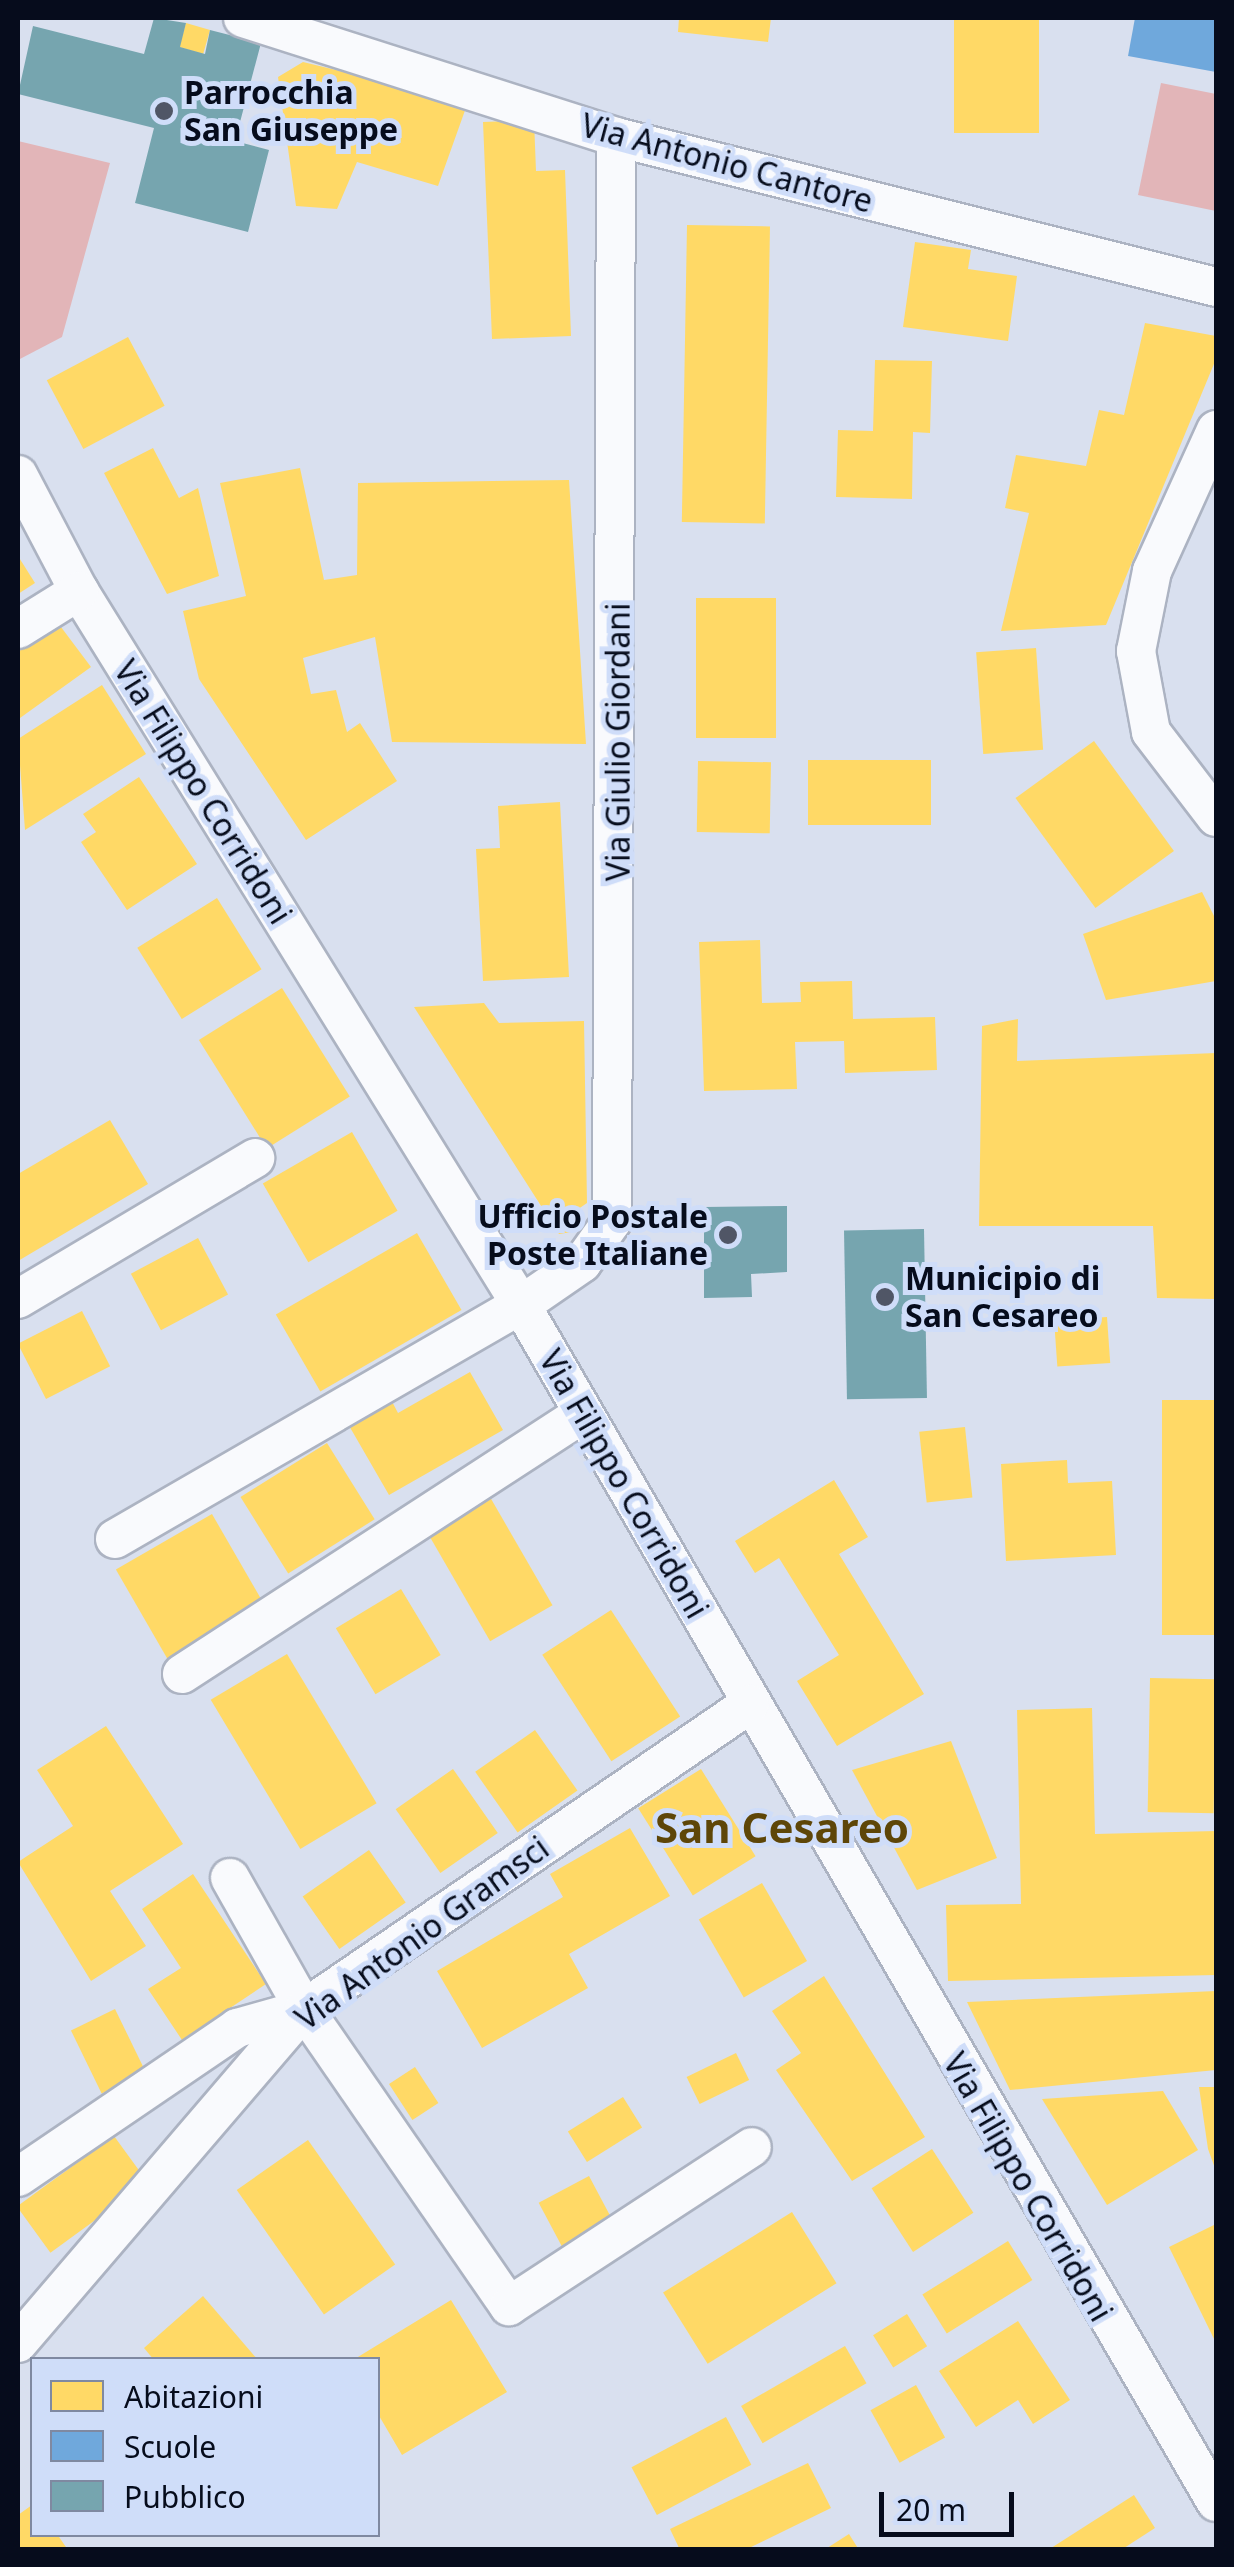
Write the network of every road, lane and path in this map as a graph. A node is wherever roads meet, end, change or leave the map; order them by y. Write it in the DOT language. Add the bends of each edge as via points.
graph roads {
  1 [pos="243,18"];
  2 [pos="616,137"];
  3 [pos="1216,286"];
  4 [pos="1216,430"];
  5 [pos="18,476"];
  6 [pos="78,591"];
  7 [pos="18,629"];
  8 [pos="1216,817"];
  9 [pos="255,1158"];
  10 [pos="18,1299"];
  11 [pos="521,1305"];
  12 [pos="583,1414"];
  13 [pos="115,1539"];
  14 [pos="182,1674"];
  15 [pos="750,1704"];
  16 [pos="230,1878"];
  17 [pos="304,2009"];
  18 [pos="752,2147"];
  19 [pos="18,2177"];
  20 [pos="18,2343"];
  21 [pos="1216,2502"];
  1 -- 2 [label="street, Via Antonio Cantore"];
  2 -- 3 [label="street, Via Antonio Cantore"];
  2 -- 11 [label="street, Via Giulio Giordani" via="619,1188 595,1250"];
  4 -- 8 [label="street" via="1152,571 1136,651 1151,732"];
  5 -- 6 [label="street, Via Filippo Corridoni"];
  6 -- 7 [label="street"];
  6 -- 11 [label="street, Via Filippo Corridoni"];
  9 -- 10 [label="street"];
  11 -- 12 [label="street, Via Filippo Corridoni"];
  11 -- 13 [label="street, Via Giulio Giordani"];
  12 -- 14 [label="street"];
  12 -- 15 [label="street, Via Filippo Corridoni"];
  15 -- 17 [label="street, Via Antonio Gramsci"];
  15 -- 21 [label="street, Via Filippo Corridoni"];
  16 -- 17 [label="street"];
  17 -- 18 [label="street" via="509,2306"];
  17 -- 19 [label="street" via="237,2028"];
  17 -- 20 [label="street, Via Antonio Gramsci"];
}
